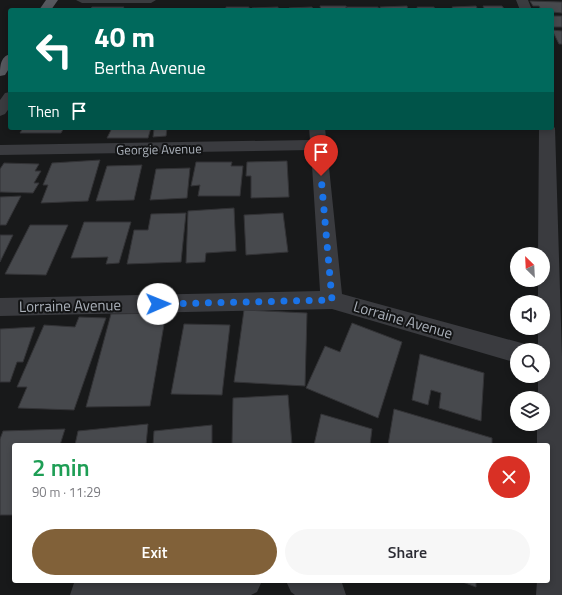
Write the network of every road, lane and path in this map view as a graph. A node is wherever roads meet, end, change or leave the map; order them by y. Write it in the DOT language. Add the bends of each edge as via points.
graph roads {
  1 [pos="82,0"];
  2 [pos="150,0"];
  3 [pos="76,8"];
  4 [pos="8,61"];
  5 [pos="0,72"];
  6 [pos="8,99"];
  7 [pos="0,111"];
  8 [pos="547,130"];
  9 [pos="318,136"];
  10 [pos="0,150"];
  11 [pos="555,221"];
  12 [pos="332,300"];
  13 [pos="0,307"];
  14 [pos="547,343"];
  15 [pos="510,350"];
  16 [pos="547,383"];
  17 [pos="548,443"];
  18 [pos="550,494"];
  19 [pos="223,583"];
  20 [pos="306,583"];
  21 [pos="86,595"];
  22 [pos="330,595"];
  23 [pos="553,595"];
  1 -- 2 [label="street"];
  1 -- 3 [label="street"];
  4 -- 5 [label="main road"];
  6 -- 7 [label="street"];
  8 -- 11 [label="street"];
  9 -- 10 [label="street, Georgie Avenue" via="280,148"];
  9 -- 12 [label="street"];
  11 -- 14 [label="street"];
  12 -- 13 [label="street, Lorraine Avenue"];
  12 -- 15 [label="street, Lorraine Avenue"];
  16 -- 17 [label="street"];
  18 -- 23 [label="street"];
  19 -- 21 [label="street"];
  20 -- 22 [label="street"];
}
